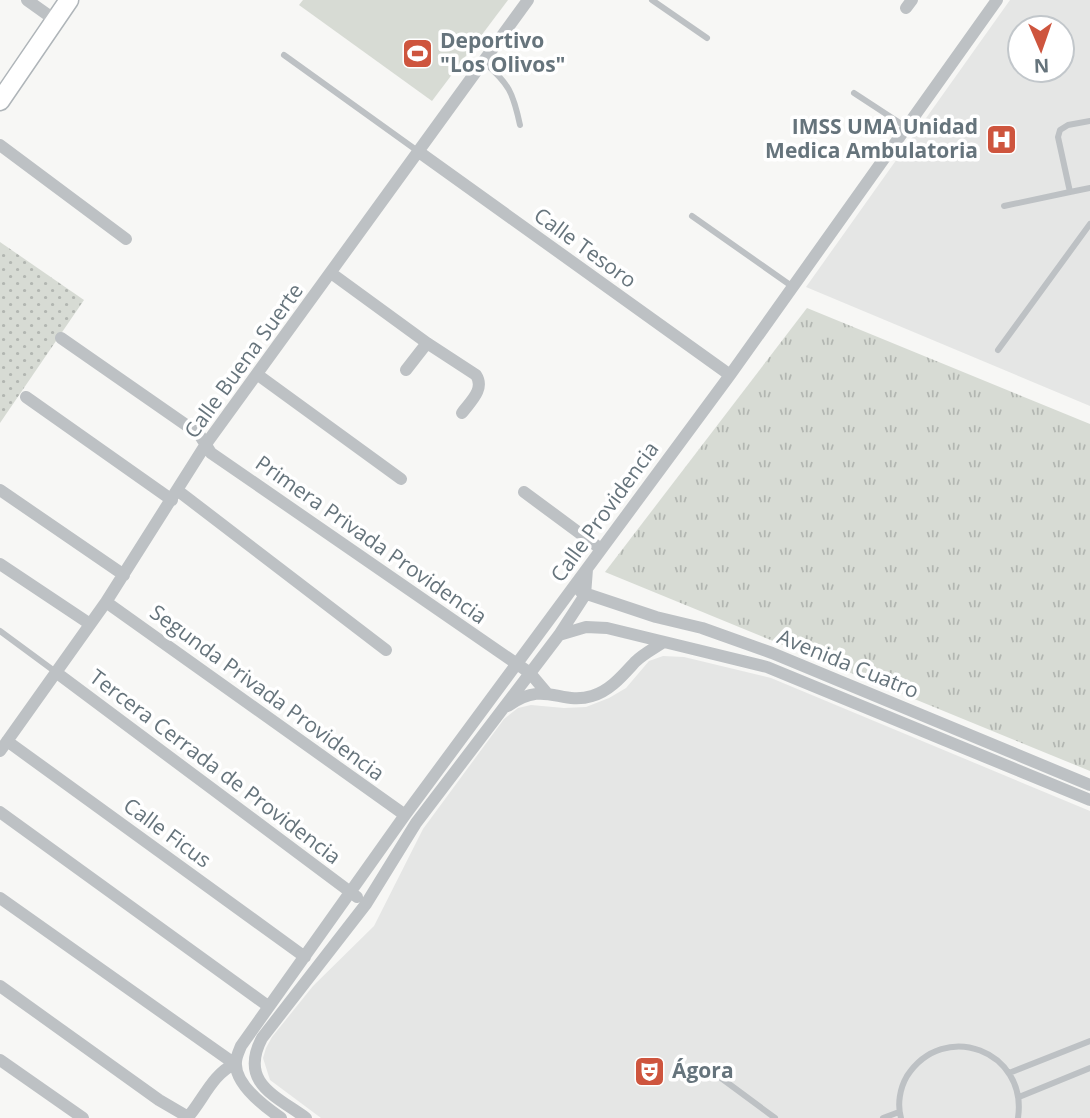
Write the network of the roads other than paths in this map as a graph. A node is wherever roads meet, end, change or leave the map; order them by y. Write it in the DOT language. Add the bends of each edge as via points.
graph roads {
  1 [pos="27,0"];
  2 [pos="69,0"];
  3 [pos="528,0"];
  4 [pos="652,0"];
  5 [pos="997,0"];
  6 [pos="55,20"];
  7 [pos="707,38"];
  8 [pos="284,55"];
  9 [pos="484,62"];
  10 [pos="854,93"];
  11 [pos="0,101"];
  12 [pos="1090,121"];
  13 [pos="520,125"];
  14 [pos="906,127"];
  15 [pos="0,145"];
  16 [pos="419,152"];
  17 [pos="1090,188"];
  18 [pos="1070,192"];
  19 [pos="1004,206"];
  20 [pos="692,216"];
  21 [pos="1090,224"];
  22 [pos="126,239"];
  23 [pos="331,273"];
  24 [pos="793,287"];
  25 [pos="61,338"];
  26 [pos="426,343"];
  27 [pos="998,350"];
  28 [pos="407,370"];
  29 [pos="258,375"];
  30 [pos="730,375"];
  31 [pos="26,397"];
  32 [pos="462,412"];
  33 [pos="206,444"];
  34 [pos="401,479"];
  35 [pos="0,490"];
  36 [pos="524,492"];
  37 [pos="174,495"];
  38 [pos="601,549"];
  39 [pos="0,564"];
  40 [pos="587,569"];
  41 [pos="124,575"];
  42 [pos="573,587"];
  43 [pos="586,595"];
  44 [pos="106,602"];
  45 [pos="90,624"];
  46 [pos="0,631"];
  47 [pos="559,635"];
  48 [pos="662,643"];
  49 [pos="386,650"];
  50 [pos="517,665"];
  51 [pos="57,673"];
  52 [pos="530,673"];
  53 [pos="546,692"];
  54 [pos="499,712"];
  55 [pos="4,746"];
  56 [pos="1003,748"];
  57 [pos="998,762"];
  58 [pos="1090,785"];
  59 [pos="1090,800"];
  60 [pos="0,812"];
  61 [pos="405,816"];
  62 [pos="351,892"];
  63 [pos="0,898"];
  64 [pos="366,904"];
  65 [pos="305,957"];
  66 [pos="0,986"];
  67 [pos="268,1006"];
  68 [pos="1090,1041"];
  69 [pos="0,1060"];
  70 [pos="235,1065"];
  71 [pos="1090,1068"];
  72 [pos="1009,1073"];
  73 [pos="721,1077"];
  74 [pos="1019,1097"];
  75 [pos="900,1115"];
  76 [pos="188,1117"];
  77 [pos="83,1118"];
  78 [pos="281,1118"];
  79 [pos="306,1118"];
  80 [pos="775,1118"];
  81 [pos="883,1118"];
  82 [pos="1018,1118"];
  1 -- 6 [label="street"];
  2 -- 6 [label="street"];
  3 -- 9 [label="street, Calle Buena Suerte"];
  4 -- 7 [label="lane"];
  5 -- 14 [label="street, Calle Providencia"];
  6 -- 11 [label="street"];
  8 -- 16 [label="lane"];
  9 -- 13 [label="lane" via="513,94"];
  9 -- 16 [label="street, Calle Buena Suerte"];
  10 -- 14 [label="lane"];
  12 -- 18 [label="lane" via="1068,125 1058,137"];
  14 -- 24 [label="street, Calle Providencia"];
  15 -- 22 [label="street"];
  16 -- 23 [label="street, Calle Buena Suerte"];
  16 -- 30 [label="street, Calle Tesoro"];
  17 -- 18 [label="lane"];
  18 -- 19 [label="lane"];
  20 -- 24 [label="lane"];
  21 -- 27 [label="lane"];
  23 -- 26 [label="street"];
  23 -- 29 [label="street, Calle Buena Suerte"];
  24 -- 30 [label="street, Calle Providencia"];
  25 -- 33 [label="street, Primera Privada Providencia" via="200,434"];
  26 -- 28 [label="street"];
  26 -- 32 [label="street" via="480,382 480,389"];
  29 -- 33 [label="street, Calle Buena Suerte"];
  29 -- 34 [label="street"];
  30 -- 38 [label="street, Calle Providencia"];
  31 -- 37 [label="street"];
  33 -- 37 [label="street, Calle Buena Suerte"];
  33 -- 50 [label="street, Primera Privada Providencia" via="211,453"];
  35 -- 41 [label="street"];
  36 -- 38 [label="street"];
  37 -- 41 [label="street, Calle Buena Suerte"];
  37 -- 49 [label="street"];
  38 -- 40 [label="street, Calle Providencia"];
  39 -- 45 [label="street"];
  40 -- 42 [label="street, Calle Providencia"];
  40 -- 43 [label="street"];
  41 -- 44 [label="street, Calle Buena Suerte"];
  42 -- 43 [label="street, Avenida Cuatro"];
  42 -- 50 [label="street, Calle Providencia"];
  43 -- 47 [label="street, Calle Providencia"];
  43 -- 56 [label="street, Avenida Cuatro" via="772,653"];
  44 -- 45 [label="street, Calle Buena Suerte"];
  44 -- 61 [label="street, Segunda Privada Providencia"];
  45 -- 51 [label="street, Calle Buena Suerte"];
  46 -- 51 [label="lane"];
  47 -- 48 [label="street, Avenida Cuatro" via="572,629 607,628"];
  47 -- 52 [label="street, Calle Providencia"];
  48 -- 53 [label="street" via="593,696 572,698"];
  48 -- 57 [label="street, Avenida Cuatro" via="767,667"];
  50 -- 52 [label="street, Primera Privada Providencia"];
  50 -- 61 [label="street, Calle Providencia"];
  51 -- 55 [label="street, Calle Buena Suerte"];
  51 -- 62 [label="street, Tercera Cerrada de Providencia"];
  52 -- 53 [label="street, Primera Privada Providencia"];
  52 -- 54 [label="street, Calle Providencia"];
  53 -- 54 [label="street" via="519,697"];
  54 -- 64 [label="street, Calle Providencia" via="416,823"];
  55 -- 65 [label="street, Calle Ficus"];
  56 -- 57 [label="street"];
  56 -- 58 [label="street, Avenida Cuatro"];
  57 -- 59 [label="street, Avenida Cuatro"];
  60 -- 67 [label="street"];
  61 -- 62 [label="street, Calle Providencia"];
  62 -- 64 [label="street, Tercera Cerrada de Providencia"];
  62 -- 65 [label="street, Calle Providencia"];
  63 -- 70 [label="street"];
  64 -- 79 [label="street, Calle Providencia" via="254,1052 257,1079"];
  65 -- 67 [label="street, Calle Providencia"];
  66 -- 76 [label="street"];
  67 -- 70 [label="street, Calle Providencia" via="241,1046"];
  68 -- 72 [label="lane"];
  69 -- 77 [label="street"];
  70 -- 76 [label="street" via="219,1074"];
  70 -- 78 [label="street" via="261,1105"];
  71 -- 74 [label="lane"];
  72 -- 74 [label="lane"];
  72 -- 75 [label="lane" via="992,1056 970,1047 939,1049 908,1074 900,1096"];
  73 -- 80 [label="lane"];
  74 -- 82 [label="lane"];
  75 -- 81 [label="lane"];
}
